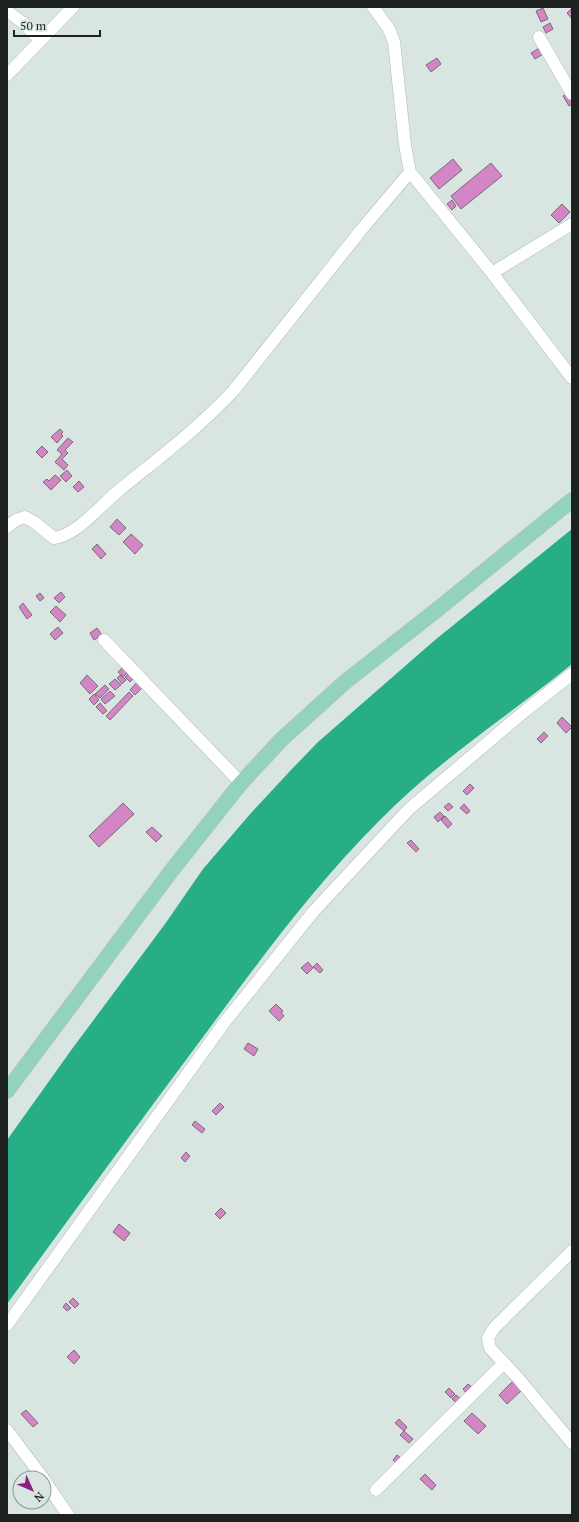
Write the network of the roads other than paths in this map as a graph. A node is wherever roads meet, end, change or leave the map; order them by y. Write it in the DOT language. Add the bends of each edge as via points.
graph roads {
  1 [pos="73,7"];
  2 [pos="373,7"];
  3 [pos="7,11"];
  4 [pos="539,37"];
  5 [pos="40,40"];
  6 [pos="7,75"];
  7 [pos="572,94"];
  8 [pos="410,172"];
  9 [pos="572,224"];
  10 [pos="492,273"];
  11 [pos="572,378"];
  12 [pos="572,500"];
  13 [pos="7,527"];
  14 [pos="104,640"];
  15 [pos="572,674"];
  16 [pos="241,782"];
  17 [pos="7,1091"];
  18 [pos="572,1251"];
  19 [pos="7,1325"];
  20 [pos="504,1363"];
  21 [pos="7,1430"];
  22 [pos="572,1443"];
  23 [pos="36,1470"];
  24 [pos="376,1490"];
  25 [pos="52,1492"];
  26 [pos="68,1515"];
  1 -- 5 [label="street"];
  2 -- 8 [label="street" via="389,29 394,42"];
  3 -- 5 [label="street"];
  4 -- 7 [label="street"];
  5 -- 6 [label="street"];
  8 -- 10 [label="street"];
  8 -- 13 [label="street" via="234,390 212,413 114,494 96,512 61,538 54,538 25,517"];
  9 -- 10 [label="street"];
  10 -- 11 [label="street"];
  12 -- 16 [label="main road" via="345,682 282,739"];
  14 -- 16 [label="street"];
  15 -- 19 [label="street" via="409,809 313,912 224,1024"];
  16 -- 17 [label="main road" via="167,876"];
  18 -- 20 [label="street" via="494,1328 488,1338 490,1348"];
  20 -- 22 [label="street"];
  20 -- 24 [label="street"];
  21 -- 23 [label="street"];
  25 -- 26 [label="street"];
}
